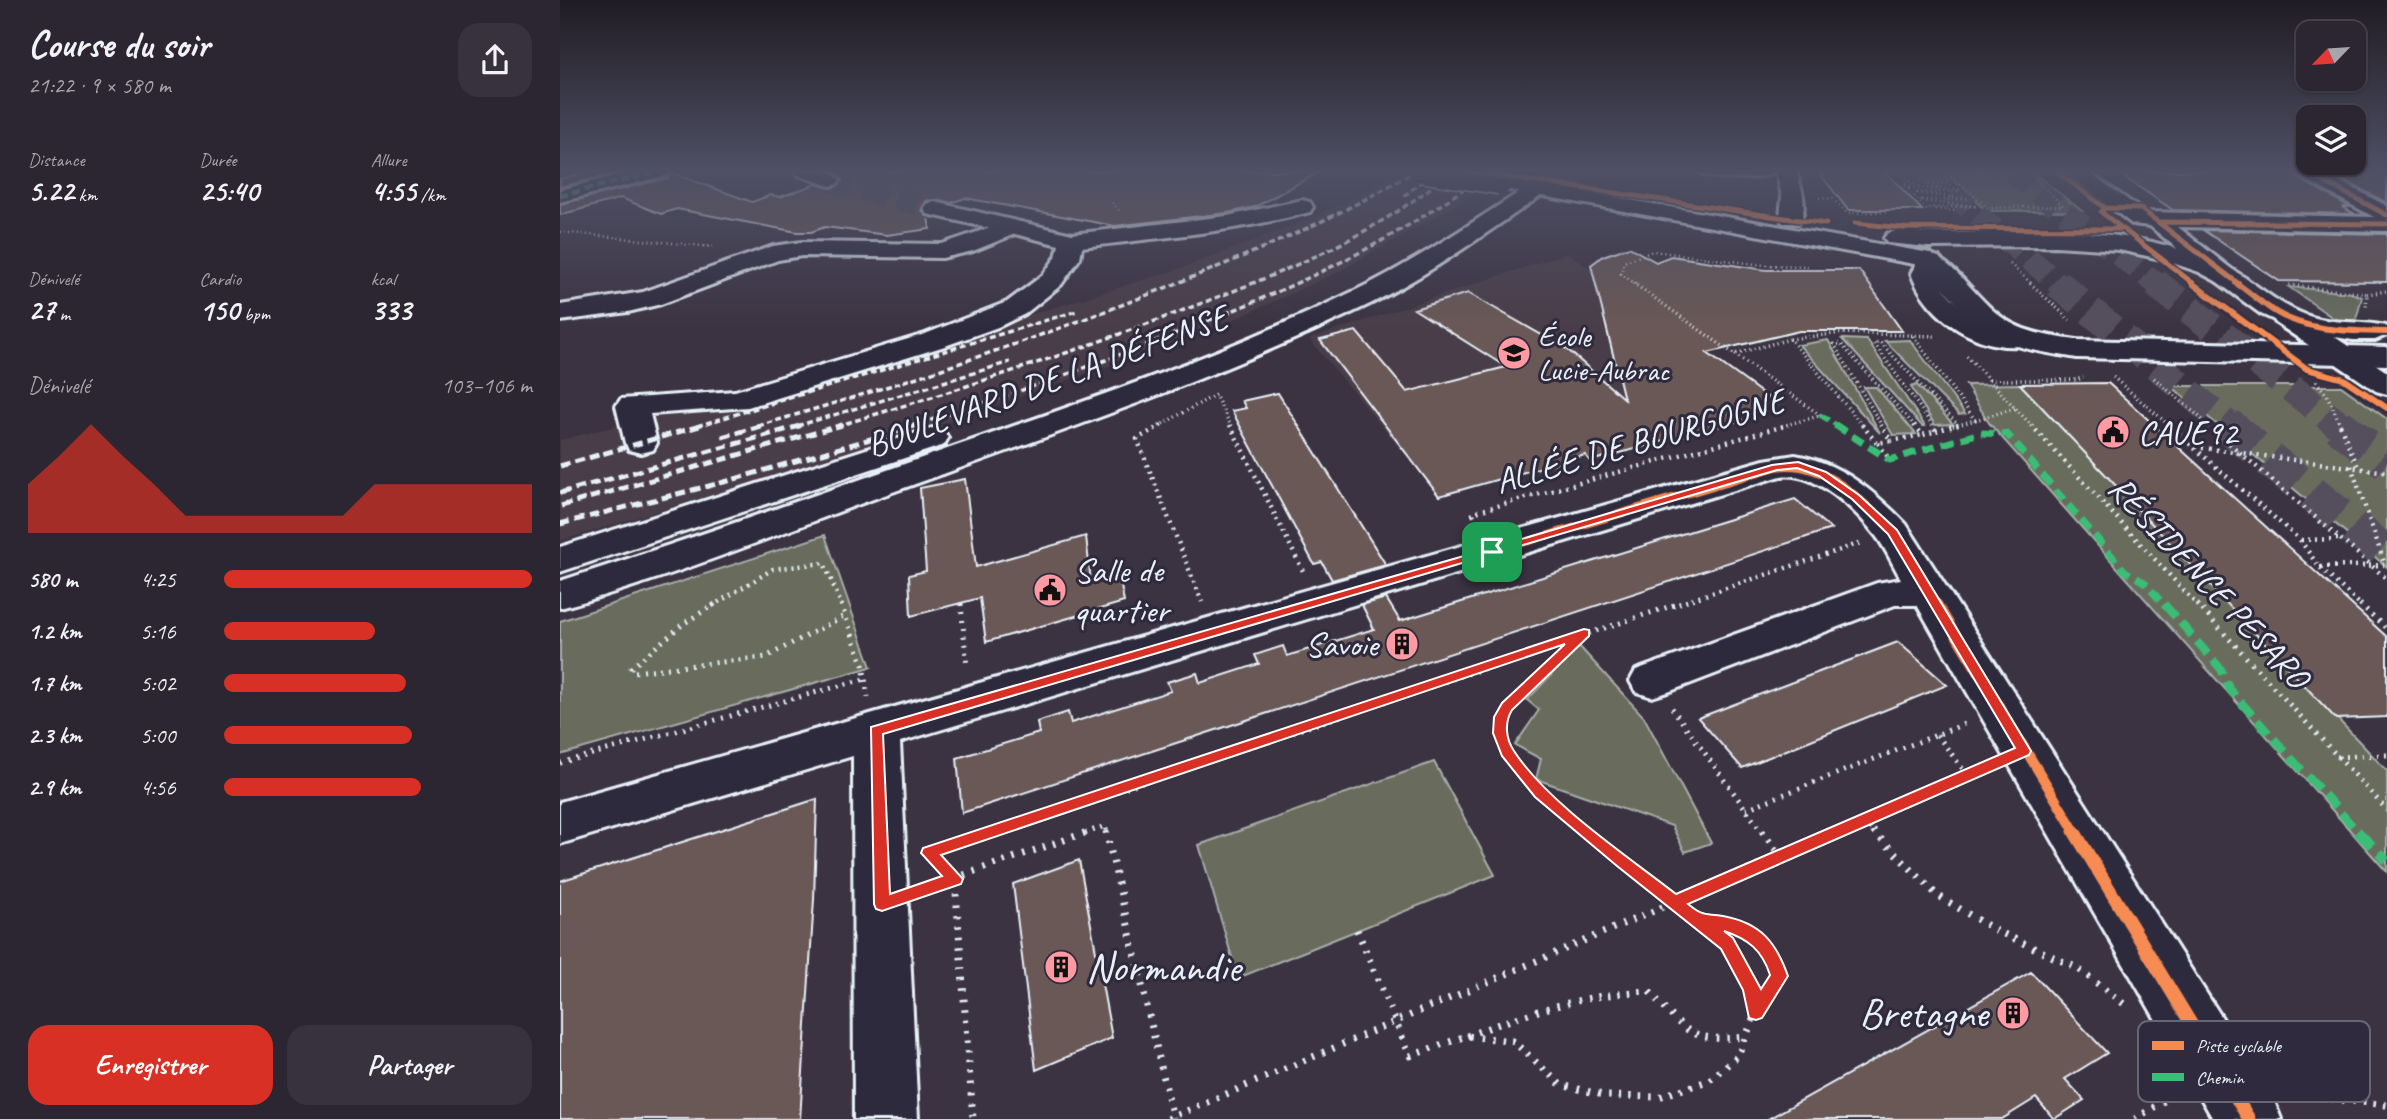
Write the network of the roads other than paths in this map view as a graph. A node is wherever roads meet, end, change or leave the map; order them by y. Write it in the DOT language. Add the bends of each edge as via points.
graph roads {
  1 [pos="993,223"];
  2 [pos="1225,223"];
  3 [pos="1448,223"];
  4 [pos="1482,223"];
  5 [pos="1741,223"];
  6 [pos="1818,223"];
  7 [pos="2144,223"];
  8 [pos="2152,223"];
  9 [pos="2325,223"];
  10 [pos="2387,224"];
  11 [pos="1012,228"];
  12 [pos="1956,230"];
  13 [pos="2106,240"];
  14 [pos="1072,241"];
  15 [pos="1933,263"];
  16 [pos="2225,276"];
  17 [pos="560,313"];
  18 [pos="2286,317"];
  19 [pos="2387,332"];
  20 [pos="2191,349"];
  21 [pos="2344,356"];
  22 [pos="2387,356"];
  23 [pos="2387,385"];
  24 [pos="641,443"];
  25 [pos="560,560"];
  26 [pos="1927,592"];
  27 [pos="560,596"];
  28 [pos="1652,681"];
  29 [pos="876,731"];
  30 [pos="560,823"];
  31 [pos="2189,1021"];
  32 [pos="2239,1102"];
  33 [pos="886,1119"];
  34 [pos="2249,1119"];
  1 -- 11 [label="main road"];
  2 -- 14 [label="main road"];
  3 -- 25 [label="main road, BOULEVARD DE LA DÉFENSE" via="1331,290 1237,331 920,443"];
  4 -- 27 [label="main road, BOULEVARD DE LA DÉFENSE" via="1473,234 1365,296 1147,390"];
  5 -- 15 [label="main road"];
  6 -- 12 [label="main road" via="1891,237"];
  7 -- 13 [label="main road"];
  8 -- 16 [label="main road"];
  9 -- 10 [label="main road"];
  11 -- 14 [label="main road"];
  11 -- 17 [label="main road" via="942,251 802,249 773,253 652,298"];
  12 -- 13 [label="main road"];
  12 -- 15 [label="main road"];
  13 -- 16 [label="main road" via="2160,251"];
  14 -- 24 [label="main road" via="1068,258 1052,280 988,321 737,400 632,406"];
  15 -- 20 [label="main road" via="1992,323 2022,338 2077,349"];
  16 -- 18 [label="main road"];
  18 -- 19 [label="main road" via="2339,331"];
  18 -- 20 [label="main road" via="2275,333 2263,338"];
  18 -- 21 [label="main road"];
  20 -- 21 [label="main road"];
  21 -- 22 [label="main road"];
  21 -- 23 [label="main road"];
  26 -- 28 [label="main road" via="1891,592"];
  26 -- 29 [label="main road" via="1893,532 1856,497 1823,474 1798,465 1776,467"];
  26 -- 31 [label="main road"];
  29 -- 30 [label="main road"];
  29 -- 33 [label="main road"];
  32 -- 34 [label="main road"];
}
